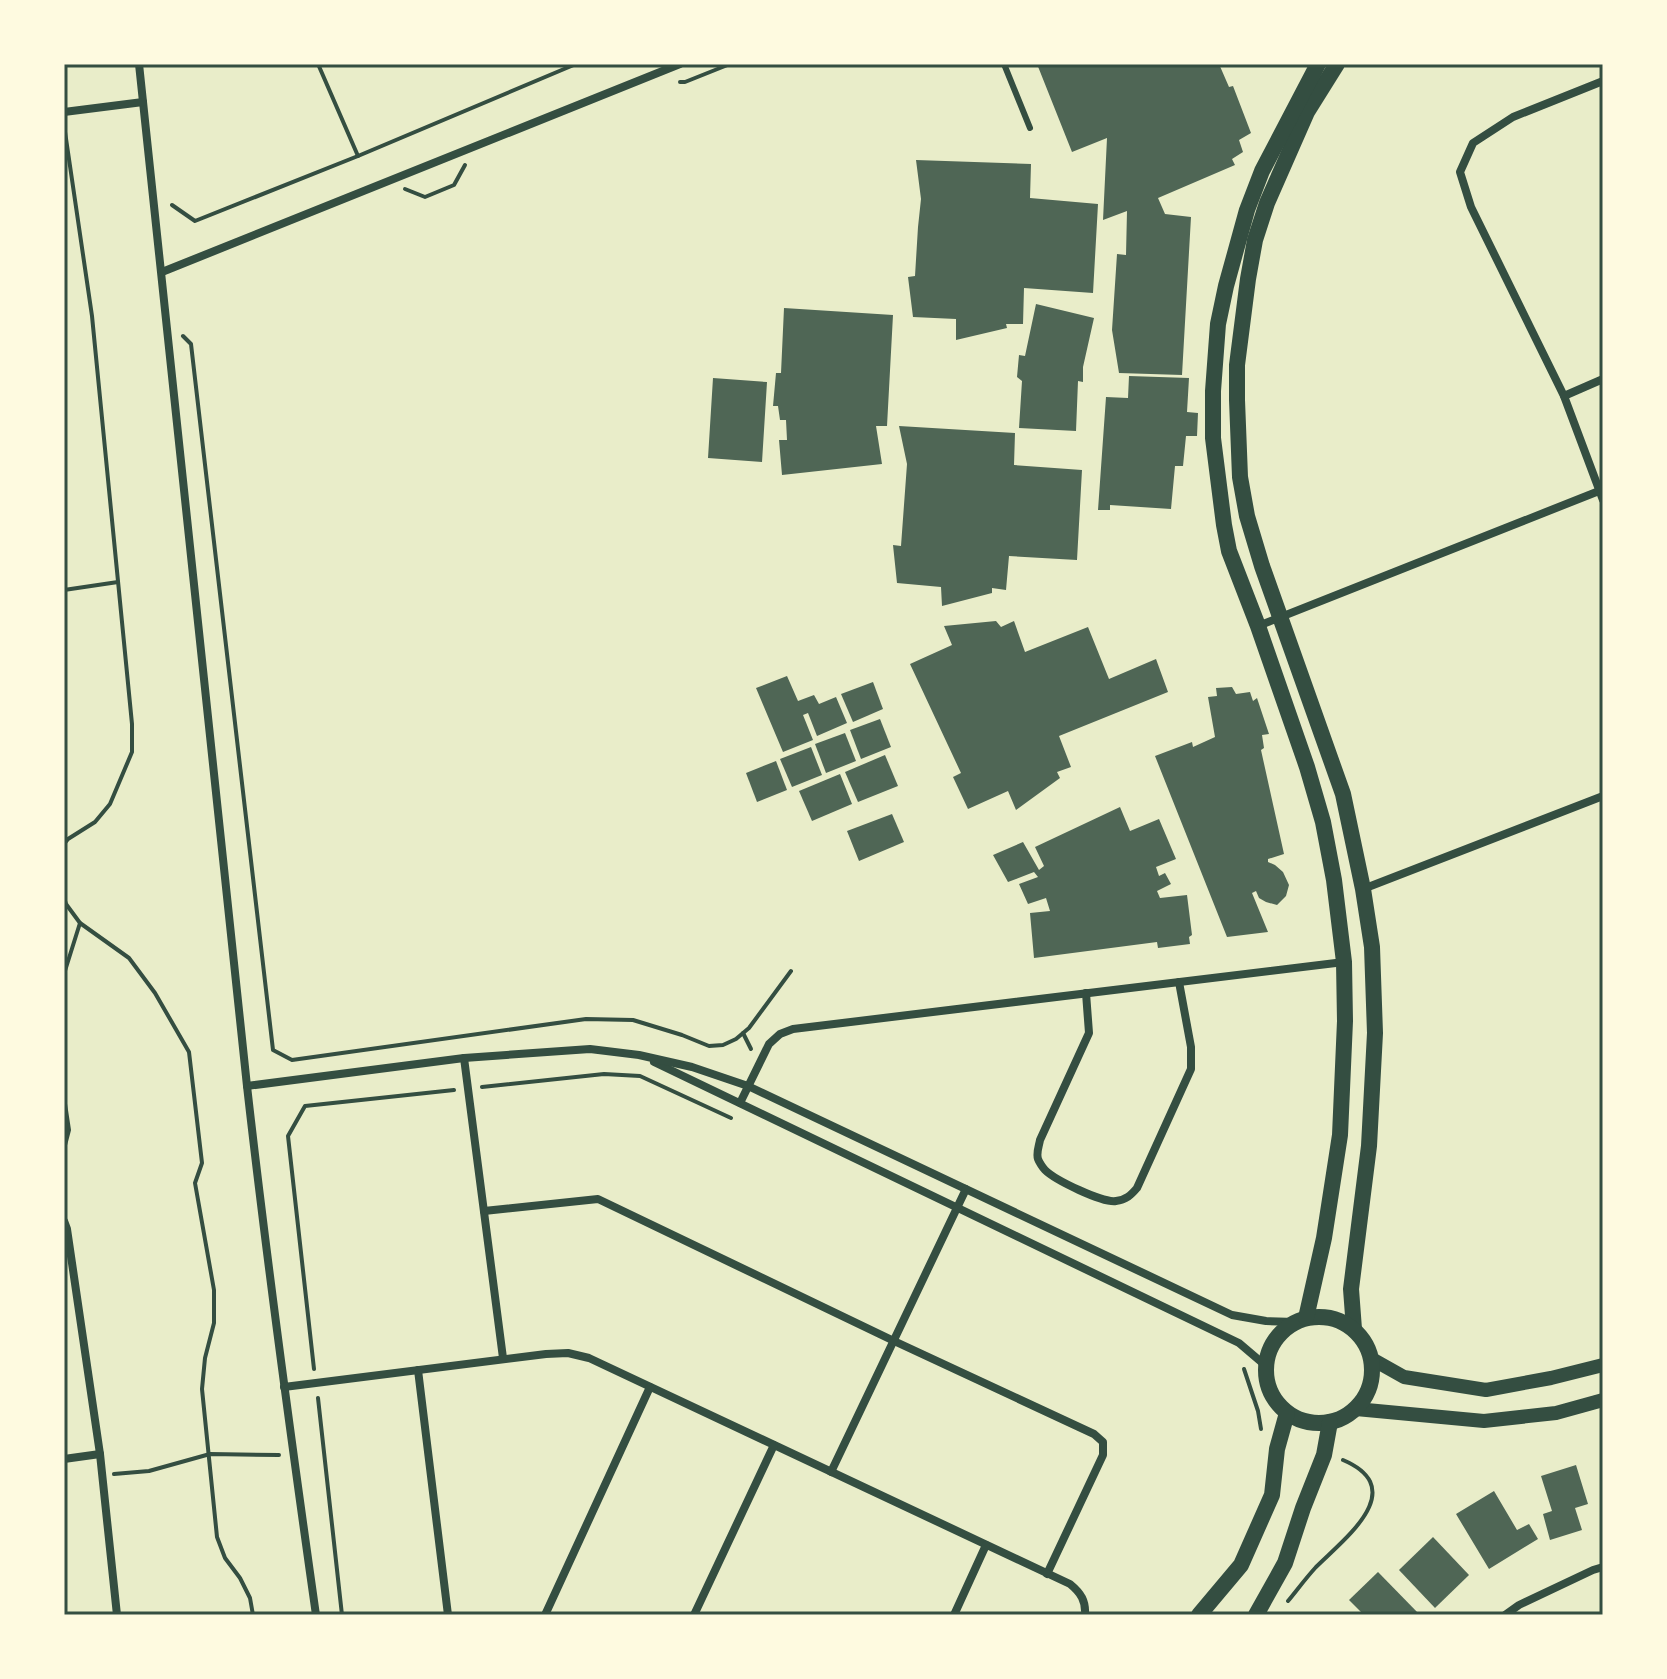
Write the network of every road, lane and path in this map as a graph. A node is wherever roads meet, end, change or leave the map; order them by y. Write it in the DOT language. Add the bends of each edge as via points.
graph roads {
  1 [pos="139,64"];
  2 [pos="318,64"];
  3 [pos="576,64"];
  4 [pos="680,64"];
  5 [pos="730,64"];
  6 [pos="1004,64"];
  7 [pos="1318,64"];
  8 [pos="1337,64"];
  9 [pos="1603,81"];
  10 [pos="672,82"];
  11 [pos="143,102"];
  12 [pos="64,112"];
  13 [pos="64,124"];
  14 [pos="1030,128"];
  15 [pos="358,156"];
  16 [pos="467,162"];
  17 [pos="170,191"];
  18 [pos="393,194"];
  19 [pos="162,272"];
  20 [pos="179,333"];
  21 [pos="1603,379"];
  22 [pos="1564,396"];
  23 [pos="1601,496"];
  24 [pos="118,582"];
  25 [pos="64,590"];
  26 [pos="1281,616"];
  27 [pos="1258,626"];
  28 [pos="1603,796"];
  29 [pos="64,844"];
  30 [pos="1363,889"];
  31 [pos="64,898"];
  32 [pos="80,923"];
  33 [pos="1344,962"];
  34 [pos="791,971"];
  35 [pos="64,974"];
  36 [pos="1179,982"];
  37 [pos="1086,993"];
  38 [pos="639,1055"];
  39 [pos="464,1058"];
  40 [pos="247,1086"];
  41 [pos="748,1086"];
  42 [pos="64,1097"];
  43 [pos="740,1103"];
  44 [pos="64,1149"];
  45 [pos="966,1189"];
  46 [pos="957,1208"];
  47 [pos="484,1211"];
  48 [pos="64,1221"];
  49 [pos="1300,1320"];
  50 [pos="1354,1329"];
  51 [pos="894,1341"];
  52 [pos="503,1358"];
  53 [pos="1372,1359"];
  54 [pos="1603,1365"];
  55 [pos="1266,1366"];
  56 [pos="418,1370"];
  57 [pos="284,1387"];
  58 [pos="650,1387"];
  59 [pos="1603,1400"];
  60 [pos="1356,1409"];
  61 [pos="1287,1413"];
  62 [pos="1330,1422"];
  63 [pos="774,1445"];
  64 [pos="100,1454"];
  65 [pos="210,1454"];
  66 [pos="293,1455"];
  67 [pos="64,1459"];
  68 [pos="831,1472"];
  69 [pos="102,1475"];
  70 [pos="986,1545"];
  71 [pos="1603,1567"];
  72 [pos="1047,1574"];
  73 [pos="117,1615"];
  74 [pos="253,1615"];
  75 [pos="316,1615"];
  76 [pos="448,1615"];
  77 [pos="545,1615"];
  78 [pos="694,1615"];
  79 [pos="954,1615"];
  80 [pos="1085,1615"];
  81 [pos="1199,1615"];
  82 [pos="1256,1615"];
  83 [pos="1505,1615"];
  1 -- 11 [label="street"];
  2 -- 15 [label="path"];
  3 -- 15 [label="path"];
  4 -- 19 [label="street"];
  5 -- 10 [label="path"];
  6 -- 14 [label="lane"];
  7 -- 27 [label="main road" via="1257,181 1217,337 1213,438 1218,481 1229,551"];
  8 -- 26 [label="main road" via="1307,112 1267,203 1252,253 1237,365 1240,477 1247,516"];
  9 -- 22 [label="street" via="1513,117 1473,143 1460,172 1471,207"];
  11 -- 12 [label="street"];
  11 -- 19 [label="street"];
  13 -- 24 [label="path" via="92,316"];
  15 -- 17 [label="path" via="195,221 172,207"];
  16 -- 18 [label="path" via="454,185 425,197 406,189"];
  19 -- 40 [label="street"];
  20 -- 34 [label="path" via="191,344 273,1050 292,1060 586,1019 633,1020 709,1046 723,1045 749,1028"];
  21 -- 22 [label="street"];
  22 -- 23 [label="street"];
  23 -- 26 [label="street"];
  24 -- 25 [label="path"];
  24 -- 29 [label="path" via="132,752 110,804"];
  26 -- 27 [label="street"];
  26 -- 30 [label="main road" via="1343,794"];
  27 -- 33 [label="main road" via="1323,822"];
  28 -- 30 [label="street"];
  30 -- 50 [label="main road" via="1372,947 1375,1033 1369,1146 1351,1289"];
  31 -- 32 [label="path"];
  32 -- 35 [label="path"];
  32 -- 65 [label="path" via="129,958 189,1052 202,1163 195,1183 214,1290 202,1389"];
  33 -- 36 [label="street"];
  33 -- 49 [label="main road" via="1340,1135 1324,1238"];
  36 -- 37 [label="street"];
  36 -- 37 [label="street" via="1191,1069 1137,1188 1118,1201 1106,1201 1053,1177 1038,1160 1040,1140 1089,1033"];
  37 -- 41 [label="street" via="793,1029 769,1044"];
  38 -- 39 [label="street" via="590,1049"];
  38 -- 41 [label="street"];
  38 -- 43 [label="street"];
  39 -- 40 [label="street"];
  39 -- 47 [label="street"];
  40 -- 57 [label="street"];
  41 -- 43 [label="street"];
  41 -- 45 [label="street"];
  42 -- 44 [label="path" via="69,1130"];
  43 -- 46 [label="street"];
  45 -- 46 [label="street"];
  45 -- 49 [label="street" via="1232,1315"];
  46 -- 51 [label="street"];
  46 -- 55 [label="street" via="1239,1343"];
  47 -- 51 [label="street" via="598,1199"];
  47 -- 52 [label="street"];
  48 -- 64 [label="street"];
  49 -- 50 [label="main road" via="1323,1316"];
  49 -- 55 [label="main road" via="1275,1339"];
  50 -- 53 [label="main road"];
  51 -- 68 [label="street"];
  51 -- 72 [label="street" via="1103,1442 1099,1467"];
  52 -- 56 [label="street"];
  52 -- 58 [label="street" via="568,1353"];
  53 -- 54 [label="street" via="1404,1377 1486,1390"];
  53 -- 60 [label="main road" via="1373,1377"];
  55 -- 61 [label="main road" via="1267,1384"];
  56 -- 57 [label="street"];
  56 -- 76 [label="street"];
  57 -- 66 [label="street"];
  58 -- 63 [label="street"];
  58 -- 77 [label="street"];
  59 -- 60 [label="street" via="1556,1413 1484,1421"];
  60 -- 62 [label="main road"];
  61 -- 62 [label="main road" via="1300,1420"];
  61 -- 81 [label="main road" via="1272,1495 1241,1565"];
  62 -- 82 [label="main road" via="1324,1455 1285,1563"];
  63 -- 68 [label="street"];
  63 -- 78 [label="street"];
  64 -- 67 [label="street"];
  64 -- 69 [label="street"];
  65 -- 66 [label="path"];
  65 -- 69 [label="path" via="149,1471"];
  65 -- 74 [label="path" via="217,1537 250,1598"];
  66 -- 75 [label="street"];
  68 -- 70 [label="street"];
  69 -- 73 [label="street"];
  70 -- 72 [label="street"];
  70 -- 79 [label="street"];
  71 -- 83 [label="street"];
  72 -- 80 [label="street" via="1082,1594"];
}
